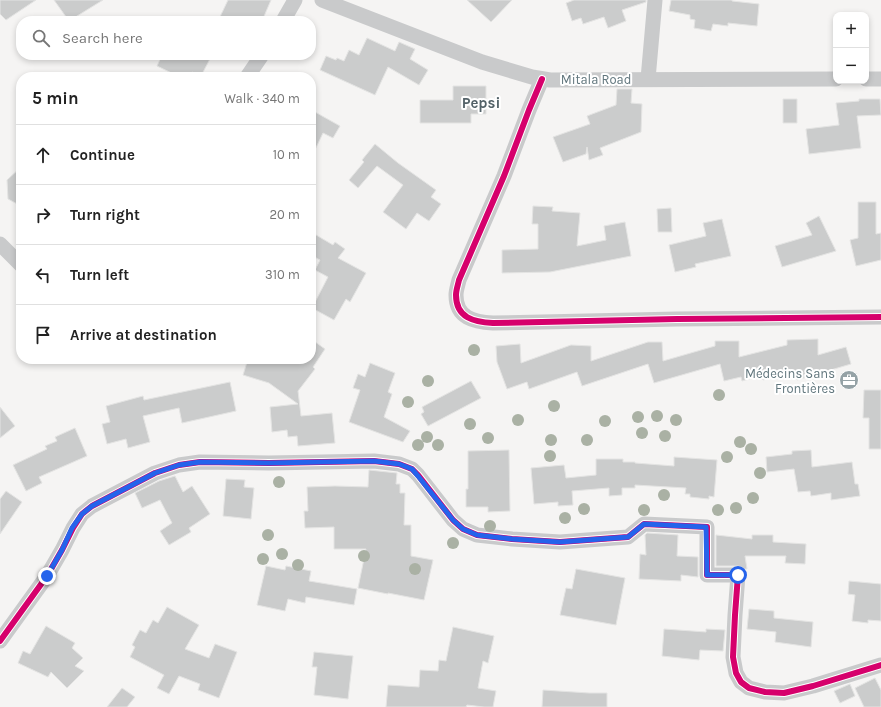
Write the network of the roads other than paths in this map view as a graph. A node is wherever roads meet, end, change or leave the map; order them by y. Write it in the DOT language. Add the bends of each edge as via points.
graph roads {
  1 [pos="295,0"];
  2 [pos="322,0"];
  3 [pos="655,0"];
  4 [pos="286,16"];
  5 [pos="259,60"];
  6 [pos="250,72"];
  7 [pos="542,79"];
  8 [pos="648,79"];
  9 [pos="833,79"];
  10 [pos="869,79"];
  11 [pos="881,79"];
  12 [pos="0,244"];
  13 [pos="16,260"];
  14 [pos="881,317"];
  15 [pos="0,641"];
  16 [pos="881,665"];
  1 -- 4 [label="street"];
  2 -- 7 [label="street, Mitala Road" via="482,62"];
  3 -- 8 [label="street"];
  5 -- 6 [label="street"];
  7 -- 8 [label="street, Mitala Road"];
  7 -- 14 [label="street" via="459,280 457,304 462,313 471,320 493,323"];
  8 -- 9 [label="street, Mitala Road"];
  10 -- 11 [label="street"];
  12 -- 13 [label="street"];
  15 -- 16 [label="street" via="47,576 82,514 92,506 155,473 179,465 200,462 374,461 399,464 412,469 453,520 463,529 477,535 560,542 628,537 644,524 706,527 707,575 738,575 733,657 736,673 741,682 749,688 784,693"];
}
